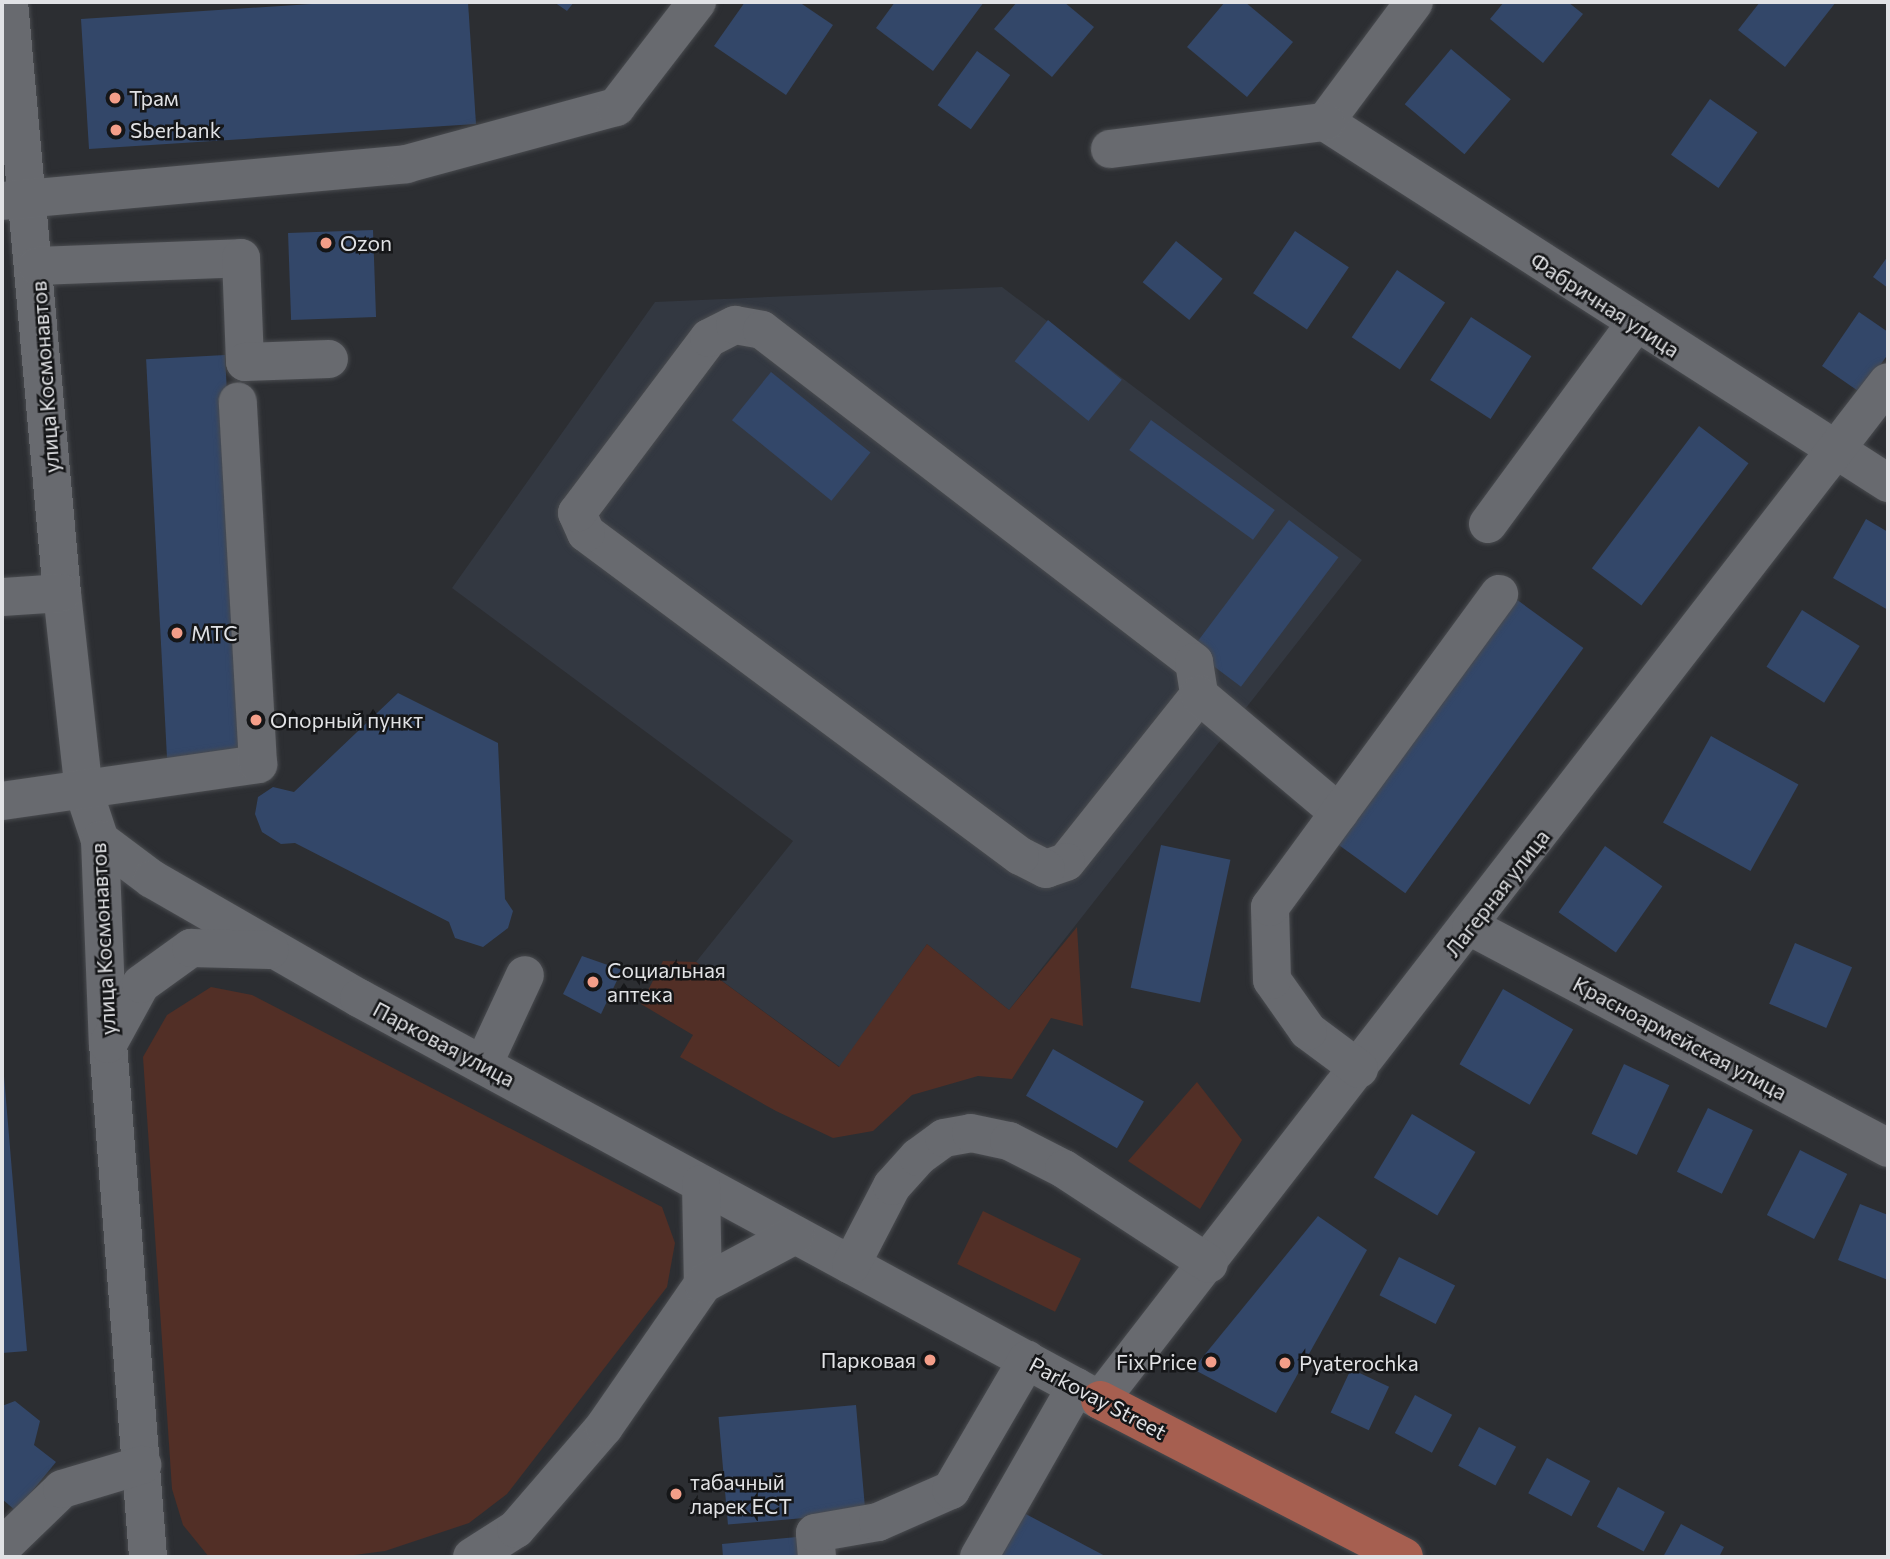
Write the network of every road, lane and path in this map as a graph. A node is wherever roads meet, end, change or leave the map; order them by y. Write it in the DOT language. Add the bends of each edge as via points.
graph roads {
  1 [pos="9,2"];
  2 [pos="697,2"];
  3 [pos="1414,2"];
  4 [pos="1325,122"];
  5 [pos="1110,149"];
  6 [pos="14,200"];
  7 [pos="37,267"];
  8 [pos="1635,324"];
  9 [pos="329,359"];
  10 [pos="1888,382"];
  11 [pos="238,402"];
  12 [pos="1834,454"];
  13 [pos="1888,483"];
  14 [pos="1488,524"];
  15 [pos="62,593"];
  16 [pos="1499,594"];
  17 [pos="2,597"];
  18 [pos="1199,695"];
  19 [pos="84,792"];
  20 [pos="2,801"];
  21 [pos="1339,813"];
  22 [pos="100,840"];
  23 [pos="1471,927"];
  24 [pos="276,950"];
  25 [pos="525,975"];
  26 [pos="108,1044"];
  27 [pos="483,1065"];
  28 [pos="1359,1069"];
  29 [pos="1888,1148"];
  30 [pos="701,1184"];
  31 [pos="795,1235"];
  32 [pos="1209,1264"];
  33 [pos="851,1265"];
  34 [pos="703,1283"];
  35 [pos="1027,1360"];
  36 [pos="1088,1393"];
  37 [pos="142,1465"];
  38 [pos="2,1548"];
  39 [pos="148,1557"];
  40 [pos="471,1557"];
  41 [pos="817,1557"];
  42 [pos="979,1557"];
  43 [pos="1404,1557"];
  1 -- 6 [label="street, улица Космонавтов"];
  2 -- 6 [label="street" via="616,107 407,164"];
  3 -- 4 [label="street"];
  4 -- 5 [label="street"];
  4 -- 8 [label="street, Фабричная улица"];
  6 -- 7 [label="street, улица Космонавтов"];
  7 -- 9 [label="street" via="241,258 245,362"];
  7 -- 15 [label="street, улица Космонавтов"];
  8 -- 12 [label="street, Фабричная улица"];
  8 -- 14 [label="street"];
  10 -- 12 [label="street, Лагерная улица"];
  11 -- 19 [label="street" via="258,764"];
  12 -- 13 [label="street, Фабричная улица"];
  12 -- 23 [label="street, Лагерная улица"];
  15 -- 17 [label="street"];
  15 -- 19 [label="street, улица Космонавтов"];
  16 -- 21 [label="street"];
  18 -- 18 [label="street" via="1066,862 1046,869 1020,856 586,533 576,513 709,338 735,325 762,330 1194,662"];
  18 -- 21 [label="street"];
  19 -- 20 [label="street"];
  19 -- 22 [label="street, улица Космонавтов"];
  21 -- 28 [label="street" via="1270,907 1272,980 1308,1031"];
  22 -- 24 [label="street, Парковая улица" via="152,879"];
  22 -- 26 [label="street, улица Космонавтов"];
  23 -- 28 [label="street, Лагерная улица"];
  23 -- 29 [label="street, Красноармейская улица"];
  24 -- 26 [label="street" via="191,948 141,984"];
  24 -- 27 [label="street, Парковая улица"];
  25 -- 27 [label="street"];
  26 -- 37 [label="street, улица Космонавтов"];
  27 -- 30 [label="street, Парковая улица"];
  28 -- 32 [label="street, Лагерная улица"];
  30 -- 31 [label="street, Парковая улица"];
  30 -- 34 [label="street"];
  31 -- 33 [label="street, Parkovay Street"];
  31 -- 34 [label="street"];
  32 -- 33 [label="street" via="1064,1169 1009,1141 971,1133 944,1138 909,1167"];
  32 -- 36 [label="street, Лагерная улица"];
  33 -- 35 [label="street, Parkovay Street"];
  34 -- 40 [label="street" via="604,1427 516,1529"];
  35 -- 36 [label="street, Parkovay Street"];
  35 -- 41 [label="street" via="951,1490 878,1522 815,1532"];
  36 -- 42 [label="street, Лагерная улица"];
  36 -- 43 [label="main road, Parkovay Street"];
  37 -- 38 [label="street" via="62,1489"];
  37 -- 39 [label="street, улица Космонавтов"];
}
